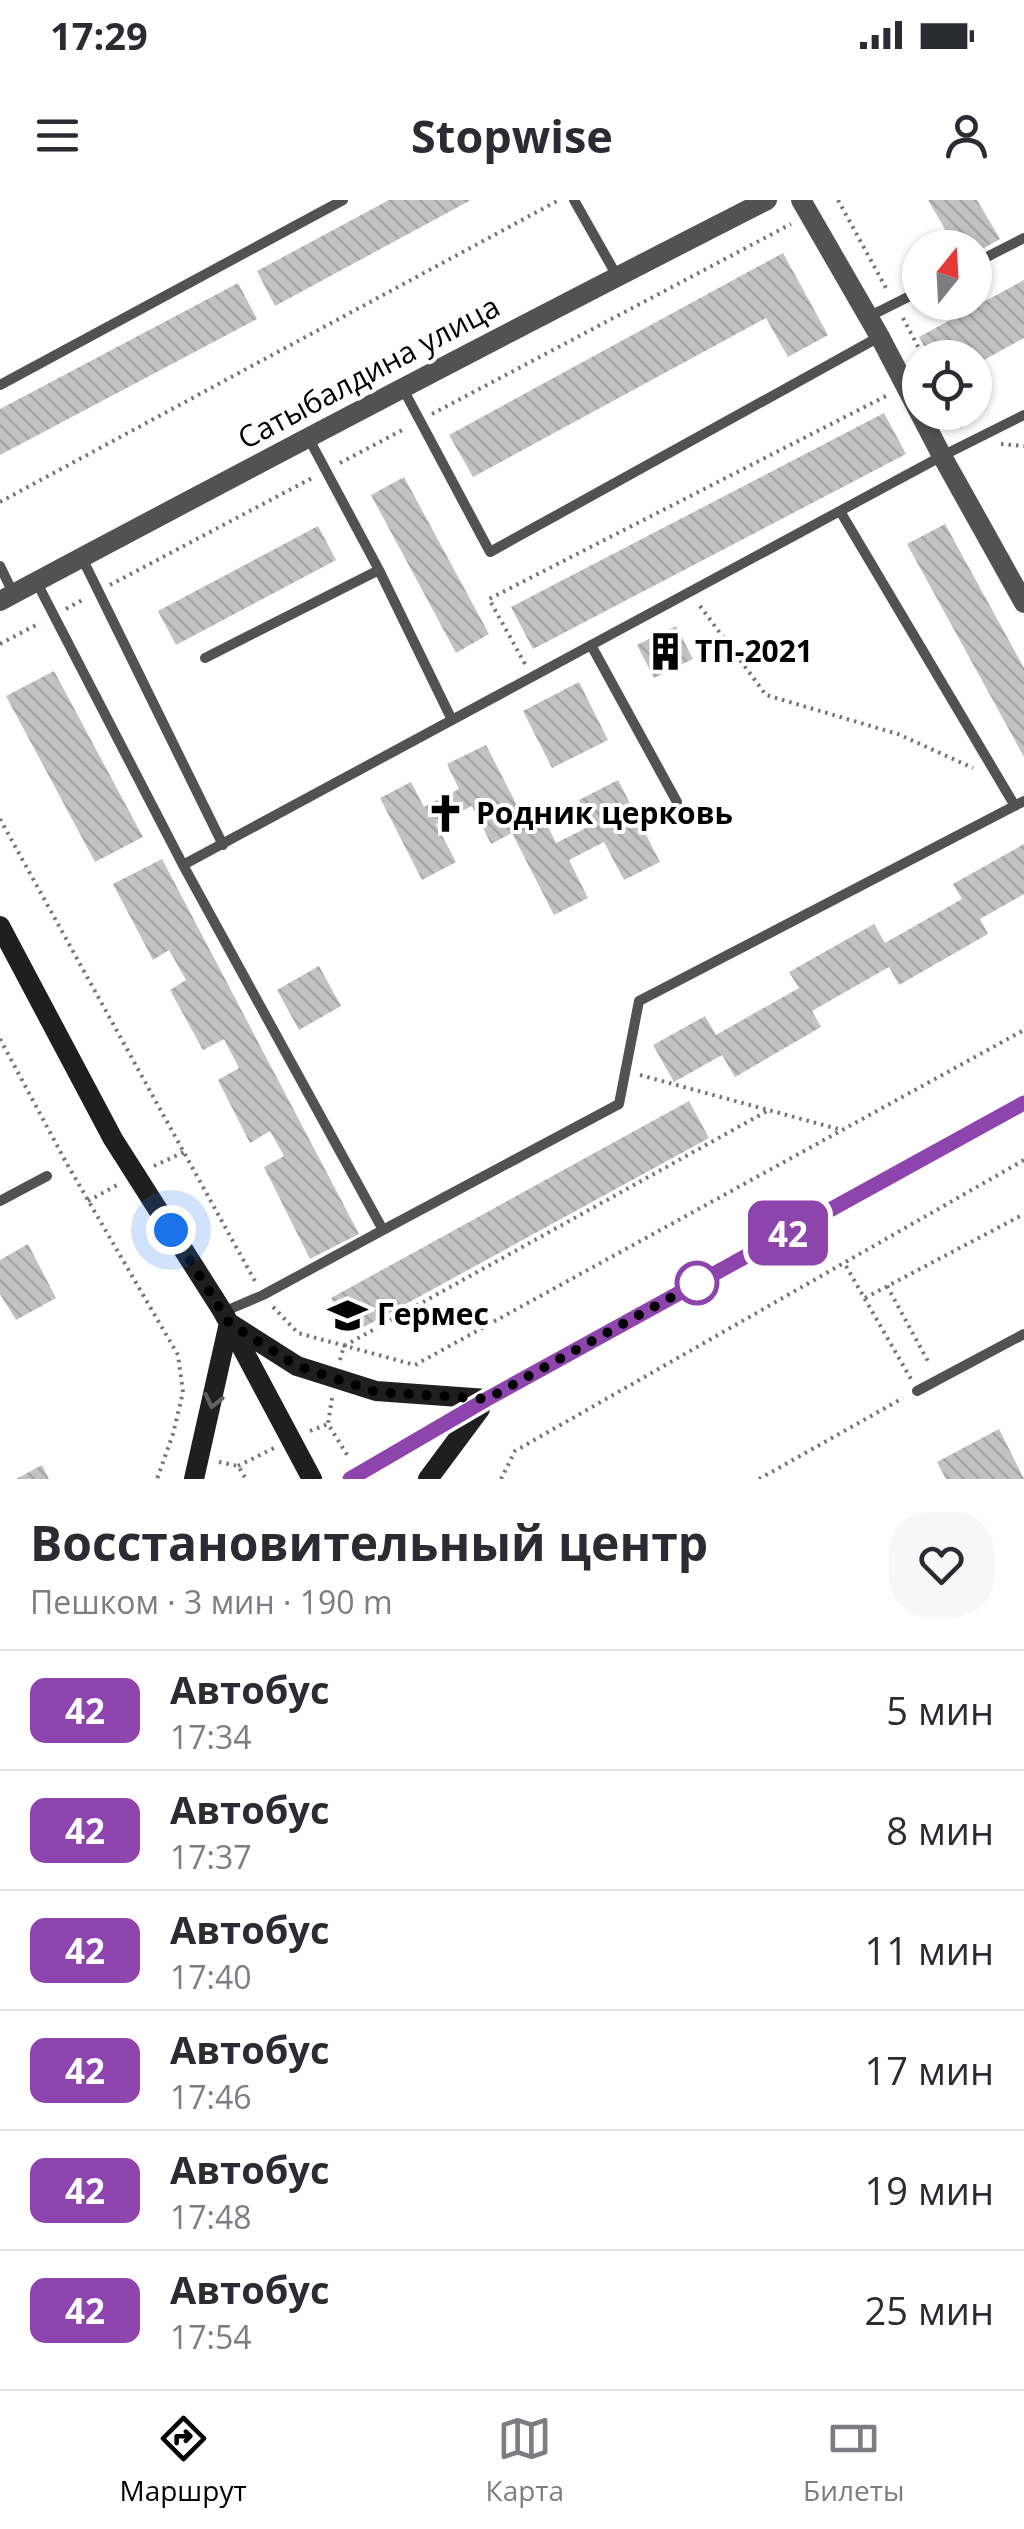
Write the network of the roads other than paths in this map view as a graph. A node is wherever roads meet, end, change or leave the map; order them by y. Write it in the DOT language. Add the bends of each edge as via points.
graph roads {
  1 [pos="343,200"];
  2 [pos="574,200"];
  3 [pos="767,200"];
  4 [pos="801,200"];
  5 [pos="1024,238"];
  6 [pos="992,254"];
  7 [pos="618,276"];
  8 [pos="902,299"];
  9 [pos="868,316"];
  10 [pos="880,337"];
  11 [pos="0,385"];
  12 [pos="402,387"];
  13 [pos="1024,415"];
  14 [pos="309,439"];
  15 [pos="942,456"];
  16 [pos="840,510"];
  17 [pos="82,558"];
  18 [pos="0,566"];
  19 [pos="379,570"];
  20 [pos="36,580"];
  21 [pos="7,598"];
  22 [pos="1024,603"];
  23 [pos="590,645"];
  24 [pos="205,658"];
  25 [pos="452,720"];
  26 [pos="677,802"];
  27 [pos="1020,804"];
  28 [pos="223,845"];
  29 [pos="183,865"];
  30 [pos="0,926"];
  31 [pos="1024,1103"];
  32 [pos="46,1176"];
  33 [pos="0,1201"];
  34 [pos="384,1230"];
  35 [pos="226,1318"];
  36 [pos="1024,1334"];
  37 [pos="917,1390"];
  38 [pos="487,1399"];
  39 [pos="355,1477"];
  40 [pos="194,1479"];
  41 [pos="312,1479"];
  42 [pos="428,1479"];
  1 -- 11 [label="lane"];
  2 -- 7 [label="lane"];
  3 -- 7 [label="street, Сатыбалдина улица"];
  4 -- 9 [label="street"];
  5 -- 6 [label="lane"];
  7 -- 12 [label="street, Сатыбалдина улица"];
  8 -- 9 [label="lane"];
  9 -- 10 [label="street"];
  10 -- 12 [label="lane" via="490,552"];
  10 -- 15 [label="street"];
  12 -- 14 [label="street, Сатыбалдина улица"];
  13 -- 15 [label="lane"];
  14 -- 17 [label="street, Сатыбалдина улица"];
  14 -- 19 [label="lane"];
  15 -- 16 [label="lane"];
  15 -- 22 [label="street"];
  16 -- 23 [label="lane"];
  16 -- 27 [label="lane"];
  17 -- 20 [label="street, Сатыбалдина улица"];
  17 -- 28 [label="lane"];
  18 -- 21 [label="lane"];
  19 -- 24 [label="lane"];
  19 -- 25 [label="lane"];
  20 -- 21 [label="street, Сатыбалдина улица"];
  20 -- 29 [label="lane"];
  23 -- 25 [label="lane"];
  23 -- 26 [label="lane"];
  25 -- 28 [label="lane"];
  27 -- 34 [label="lane" via="639,1001 619,1104"];
  28 -- 29 [label="lane"];
  29 -- 34 [label="lane"];
  30 -- 35 [label="main road" via="113,1139"];
  31 -- 38 [label="main road"];
  32 -- 33 [label="lane"];
  34 -- 35 [label="lane"];
  35 -- 38 [label="main road" via="297,1366 376,1392"];
  35 -- 40 [label="main road, one-way"];
  35 -- 41 [label="main road"];
  36 -- 37 [label="lane"];
  38 -- 39 [label="main road"];
  38 -- 42 [label="main road"];
}
